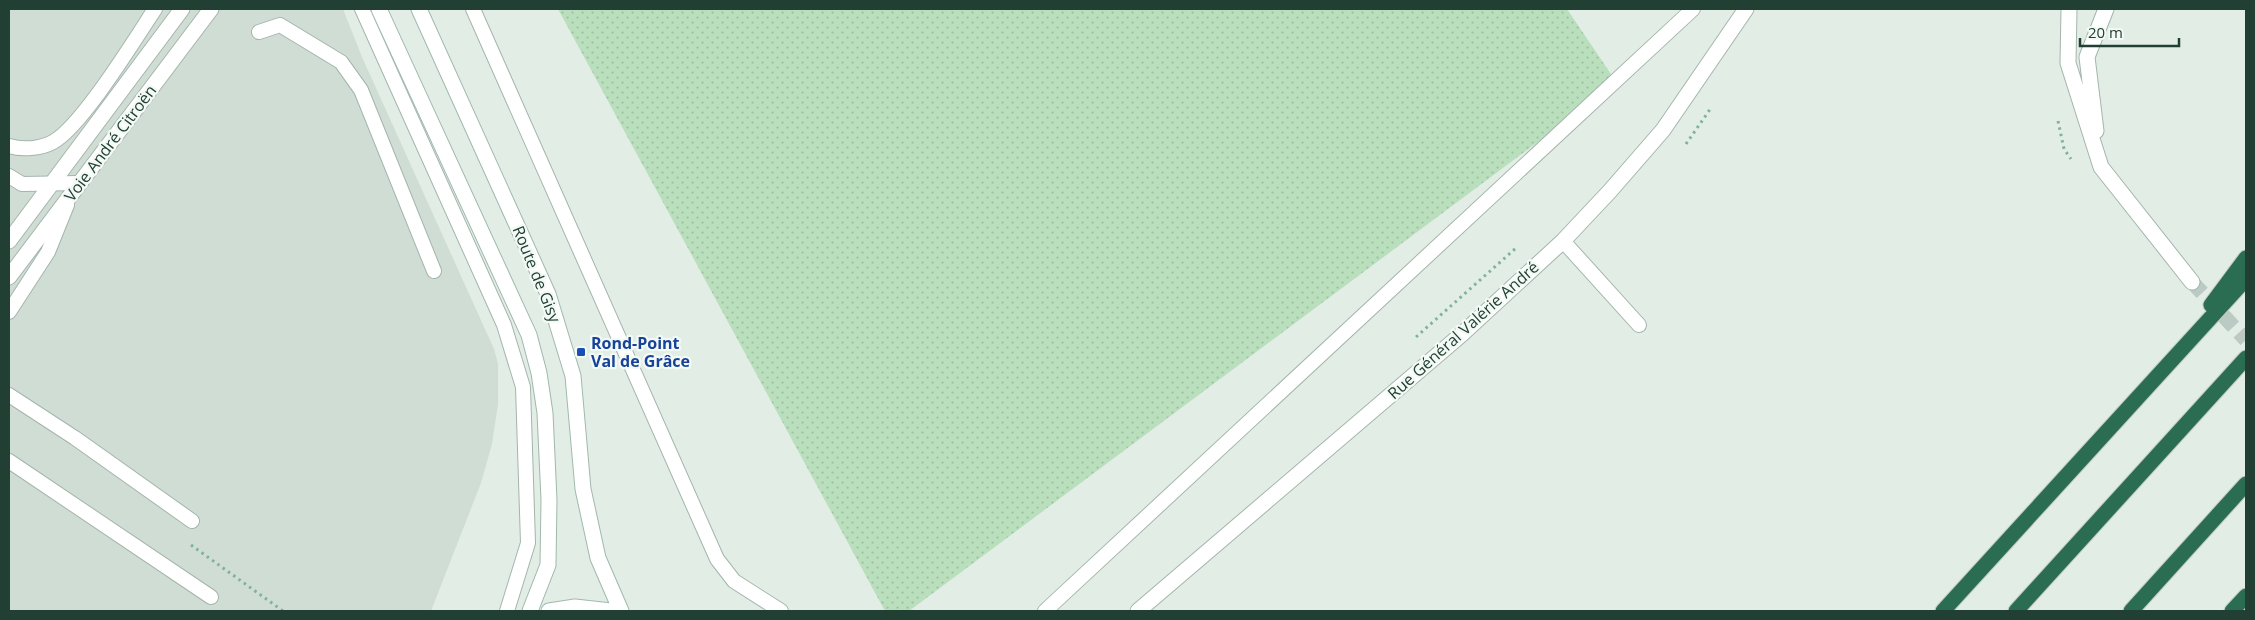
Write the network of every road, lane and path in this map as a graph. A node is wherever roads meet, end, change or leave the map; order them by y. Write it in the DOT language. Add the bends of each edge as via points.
graph roads {
  1 [pos="155,9"];
  2 [pos="182,9"];
  3 [pos="211,9"];
  4 [pos="362,9"];
  5 [pos="379,9"];
  6 [pos="419,9"];
  7 [pos="473,9"];
  8 [pos="1693,9"];
  9 [pos="1746,9"];
  10 [pos="2070,9"];
  11 [pos="2106,9"];
  12 [pos="259,32"];
  13 [pos="9,146"];
  14 [pos="2101,167"];
  15 [pos="9,176"];
  16 [pos="52,184"];
  17 [pos="75,189"];
  18 [pos="1523,241"];
  19 [pos="1563,241"];
  20 [pos="9,242"];
  21 [pos="2246,258"];
  22 [pos="434,271"];
  23 [pos="9,277"];
  24 [pos="2246,279"];
  25 [pos="2192,282"];
  26 [pos="9,312"];
  27 [pos="1639,325"];
  28 [pos="1413,340"];
  29 [pos="2246,358"];
  30 [pos="2160,373"];
  31 [pos="9,395"];
  32 [pos="9,461"];
  33 [pos="2246,484"];
  34 [pos="192,521"];
  35 [pos="2246,596"];
  36 [pos="211,597"];
  37 [pos="507,611"];
  38 [pos="530,611"];
  39 [pos="549,611"];
  40 [pos="611,611"];
  41 [pos="621,611"];
  42 [pos="781,611"];
  43 [pos="1045,611"];
  44 [pos="1138,611"];
  45 [pos="1943,611"];
  46 [pos="2016,611"];
  47 [pos="2131,611"];
  48 [pos="2232,611"];
  1 -- 13 [label="lane" via="78,119 53,142 22,150"];
  2 -- 16 [label="street"];
  3 -- 17 [label="street, Voie André Citroën"];
  4 -- 37 [label="lane" via="504,325 524,387 528,544"];
  5 -- 38 [label="street, Route de Gisy" via="529,335 539,373 550,500 548,565"];
  6 -- 41 [label="street, Route de Gisy" via="548,294 573,376 583,489 598,558"];
  7 -- 42 [label="lane" via="717,559 734,581"];
  8 -- 43 [label="lane"];
  9 -- 19 [label="street, Rue Général Valérie André" via="1663,130"];
  10 -- 14 [label="street" via="2068,63"];
  11 -- 14 [label="street" via="2087,57"];
  12 -- 22 [label="lane" via="280,25 341,62 361,90"];
  14 -- 25 [label="street"];
  15 -- 16 [label="lane" via="22,184"];
  16 -- 17 [label="lane"];
  16 -- 20 [label="street"];
  17 -- 23 [label="street, Voie André Citroën"];
  17 -- 26 [label="lane" via="48,252"];
  18 -- 28 [label="path"];
  19 -- 27 [label="lane"];
  19 -- 44 [label="street, Rue Général Valérie André" via="1462,334"];
  21 -- 30 [label="highway"];
  24 -- 30 [label="highway"];
  29 -- 46 [label="highway"];
  30 -- 45 [label="highway"];
  31 -- 34 [label="lane"];
  32 -- 36 [label="lane"];
  33 -- 47 [label="highway"];
  35 -- 48 [label="highway"];
  39 -- 40 [label="street" via="575,607"];
}
